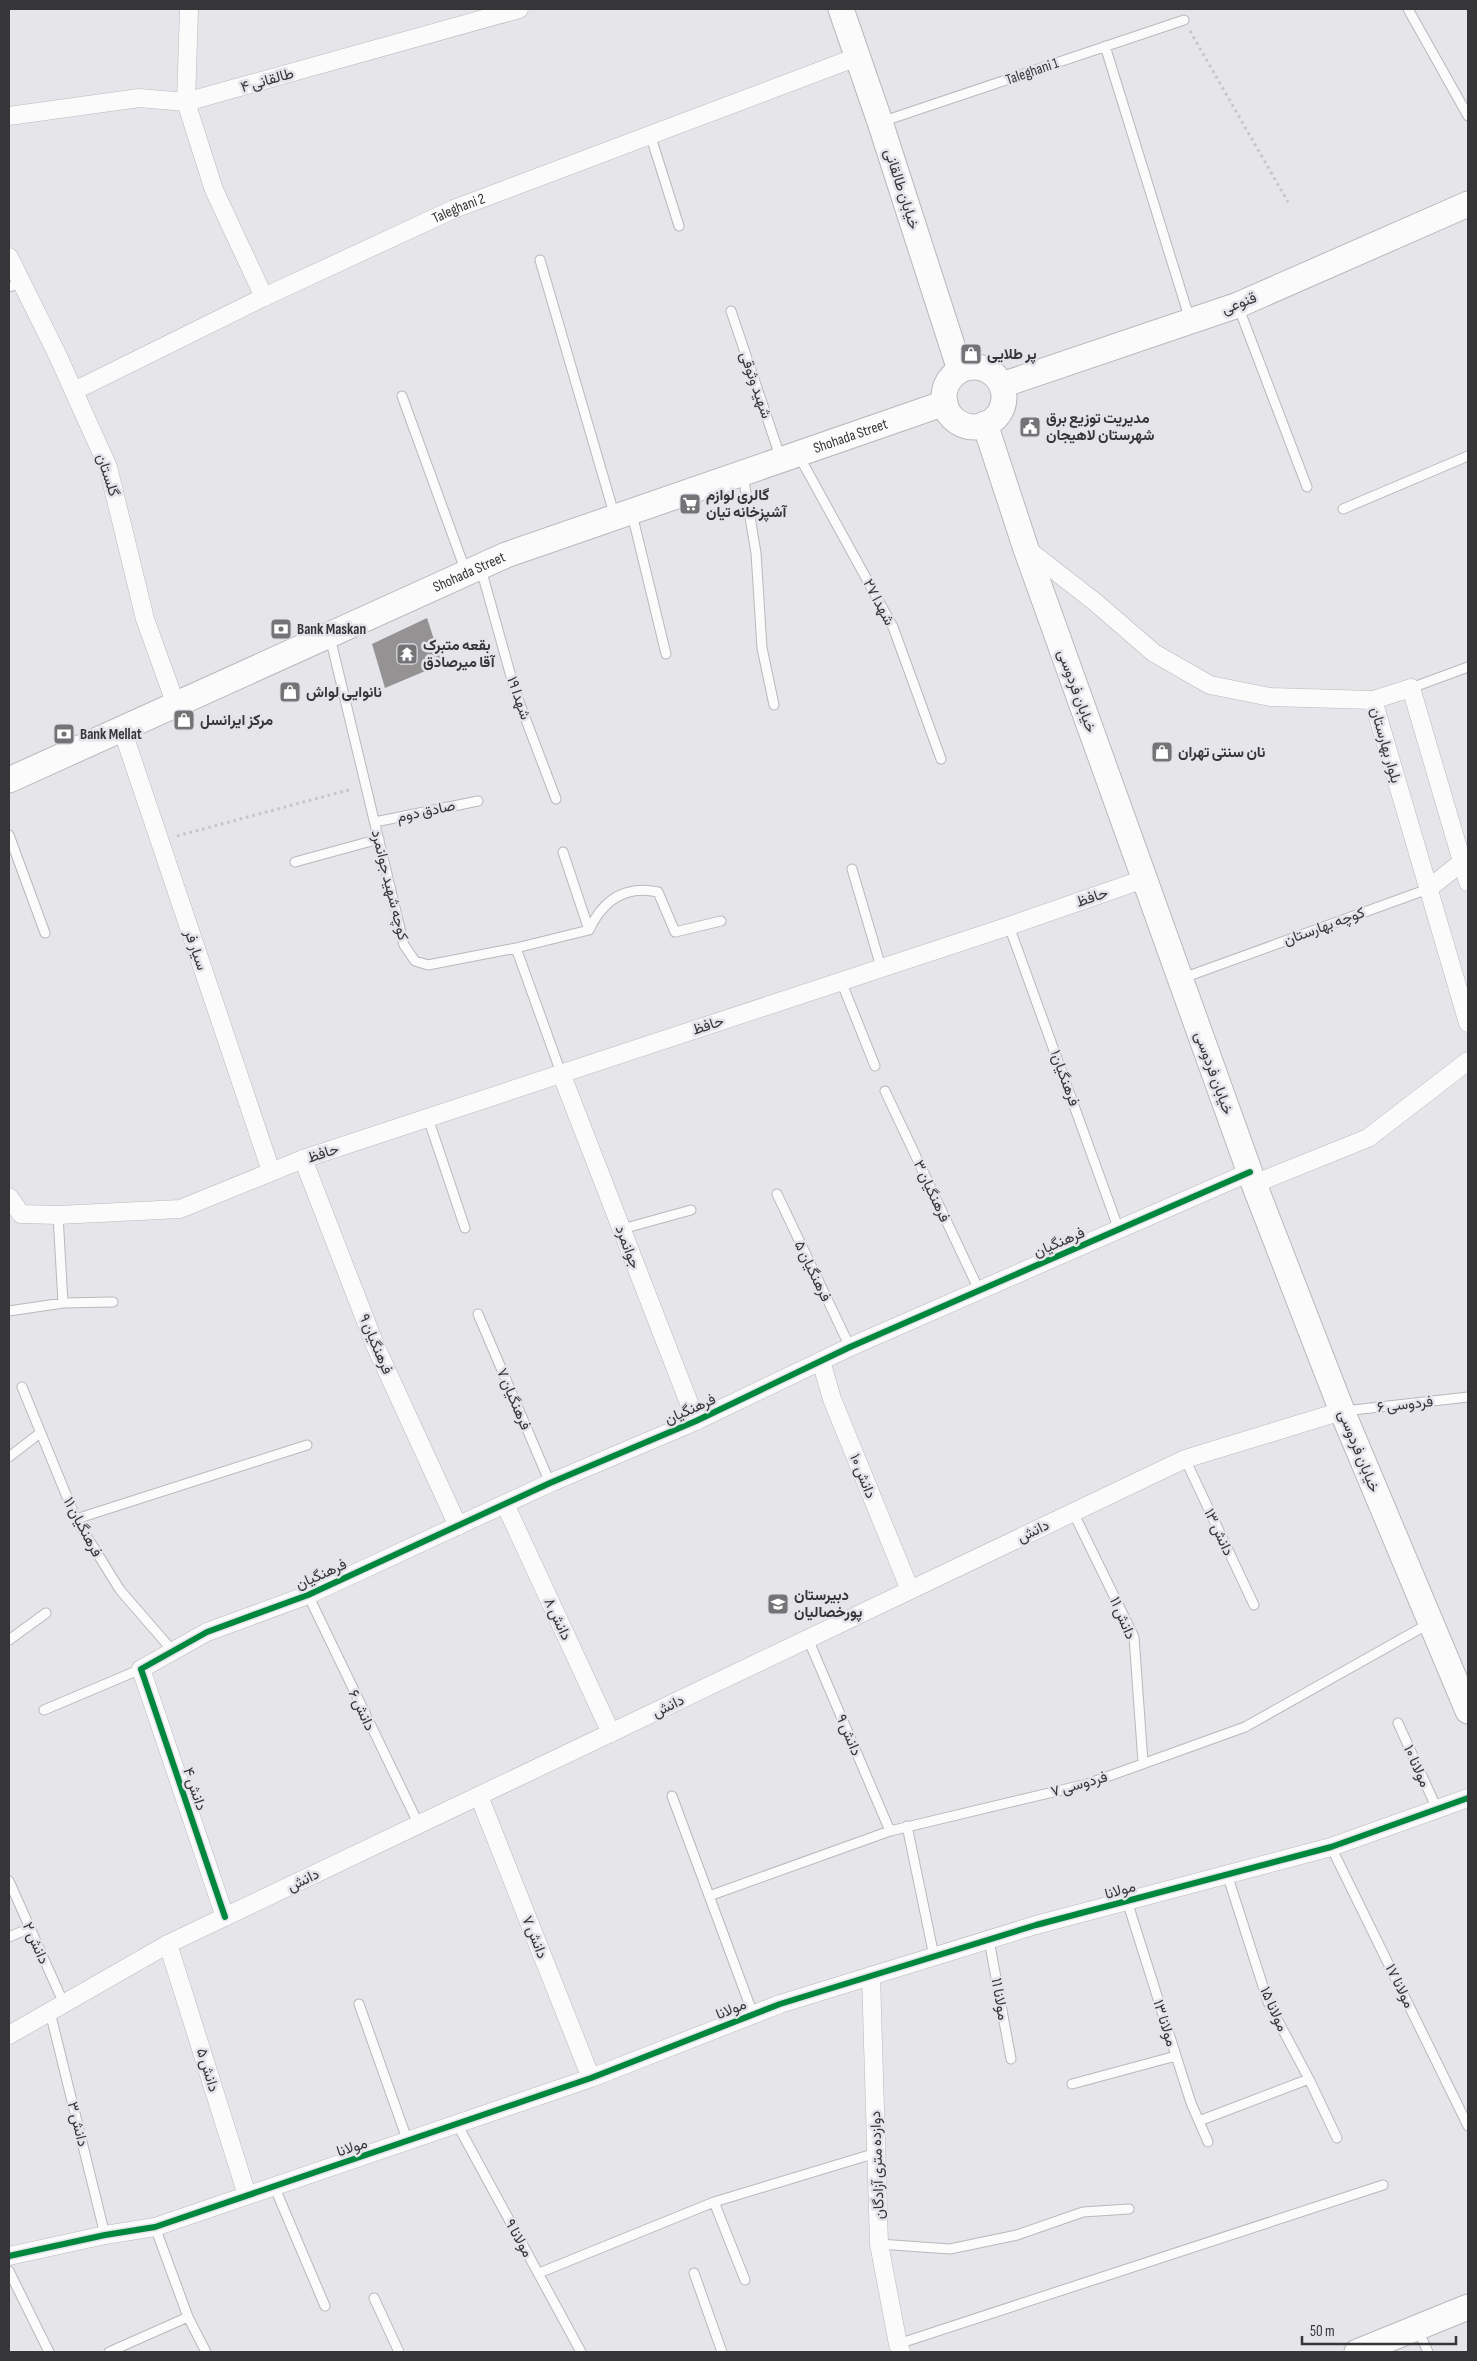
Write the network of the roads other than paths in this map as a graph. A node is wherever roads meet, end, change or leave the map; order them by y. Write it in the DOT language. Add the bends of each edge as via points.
graph roads {
  1 [pos="189,9"];
  2 [pos="519,9"];
  3 [pos="841,9"];
  4 [pos="1408,9"];
  5 [pos="484,14"];
  6 [pos="1184,20"];
  7 [pos="1105,46"];
  8 [pos="857,57"];
  9 [pos="186,102"];
  10 [pos="9,116"];
  11 [pos="1468,116"];
  12 [pos="880,122"];
  13 [pos="650,134"];
  14 [pos="1468,204"];
  15 [pos="680,226"];
  16 [pos="9,257"];
  17 [pos="540,260"];
  18 [pos="15,285"];
  19 [pos="264,297"];
  20 [pos="1238,305"];
  21 [pos="730,311"];
  22 [pos="1190,320"];
  23 [pos="960,370"];
  24 [pos="1002,385"];
  25 [pos="74,391"];
  26 [pos="402,396"];
  27 [pos="945,403"];
  28 [pos="985,424"];
  29 [pos="1468,456"];
  30 [pos="789,457"];
  31 [pos="743,473"];
  32 [pos="1307,487"];
  33 [pos="1343,509"];
  34 [pos="623,514"];
  35 [pos="1026,548"];
  36 [pos="473,570"];
  37 [pos="330,634"];
  38 [pos="666,654"];
  39 [pos="1468,668"];
  40 [pos="1411,688"];
  41 [pos="1374,700"];
  42 [pos="176,705"];
  43 [pos="774,705"];
  44 [pos="122,729"];
  45 [pos="941,758"];
  46 [pos="9,780"];
  47 [pos="556,799"];
  48 [pos="478,801"];
  49 [pos="375,822"];
  50 [pos="9,835"];
  51 [pos="379,839"];
  52 [pos="563,852"];
  53 [pos="295,862"];
  54 [pos="1462,862"];
  55 [pos="852,869"];
  56 [pos="1144,879"];
  57 [pos="1468,882"];
  58 [pos="1428,889"];
  59 [pos="721,921"];
  60 [pos="1009,926"];
  61 [pos="589,930"];
  62 [pos="45,933"];
  63 [pos="516,948"];
  64 [pos="882,967"];
  65 [pos="1180,978"];
  66 [pos="842,981"];
  67 [pos="1468,1023"];
  68 [pos="1468,1061"];
  69 [pos="874,1066"];
  70 [pos="561,1073"];
  71 [pos="886,1091"];
  72 [pos="428,1118"];
  73 [pos="303,1159"];
  74 [pos="271,1171"];
  75 [pos="1252,1178"];
  76 [pos="777,1194"];
  77 [pos="9,1197"];
  78 [pos="692,1210"];
  79 [pos="58,1216"];
  80 [pos="465,1228"];
  81 [pos="622,1229"];
  82 [pos="1119,1230"];
  83 [pos="979,1290"];
  84 [pos="114,1302"];
  85 [pos="62,1303"];
  86 [pos="9,1311"];
  87 [pos="478,1314"];
  88 [pos="850,1347"];
  89 [pos="821,1360"];
  90 [pos="22,1387"];
  91 [pos="1468,1397"];
  92 [pos="1342,1411"];
  93 [pos="696,1421"];
  94 [pos="40,1433"];
  95 [pos="307,1446"];
  96 [pos="9,1457"];
  97 [pos="1185,1458"];
  98 [pos="550,1483"];
  99 [pos="505,1504"];
  100 [pos="1073,1512"];
  101 [pos="76,1519"];
  102 [pos="458,1526"];
  103 [pos="910,1590"];
  104 [pos="308,1594"];
  105 [pos="1254,1605"];
  106 [pos="46,1612"];
  107 [pos="1430,1623"];
  108 [pos="808,1639"];
  109 [pos="9,1640"];
  110 [pos="172,1650"];
  111 [pos="141,1669"];
  112 [pos="44,1710"];
  113 [pos="1468,1711"];
  114 [pos="1398,1723"];
  115 [pos="612,1733"];
  116 [pos="1143,1762"];
  117 [pos="479,1796"];
  118 [pos="672,1796"];
  119 [pos="1468,1798"];
  120 [pos="1437,1809"];
  121 [pos="419,1825"];
  122 [pos="907,1826"];
  123 [pos="890,1831"];
  124 [pos="1331,1847"];
  125 [pos="1227,1874"];
  126 [pos="9,1881"];
  127 [pos="709,1896"];
  128 [pos="1127,1901"];
  129 [pos="225,1918"];
  130 [pos="30,1928"];
  131 [pos="9,1937"];
  132 [pos="989,1940"];
  133 [pos="168,1944"];
  134 [pos="934,1956"];
  135 [pos="871,1976"];
  136 [pos="359,2004"];
  137 [pos="57,2008"];
  138 [pos="753,2014"];
  139 [pos="9,2035"];
  140 [pos="1176,2056"];
  141 [pos="1011,2059"];
  142 [pos="591,2078"];
  143 [pos="1309,2079"];
  144 [pos="1072,2084"];
  145 [pos="1199,2122"];
  146 [pos="457,2124"];
  147 [pos="1468,2126"];
  148 [pos="1337,2138"];
  149 [pos="408,2142"];
  150 [pos="1208,2142"];
  151 [pos="876,2153"];
  152 [pos="274,2186"];
  153 [pos="1383,2186"];
  154 [pos="247,2195"];
  155 [pos="714,2202"];
  156 [pos="1129,2209"];
  157 [pos="155,2227"];
  158 [pos="105,2235"];
  159 [pos="879,2244"];
  160 [pos="9,2256"];
  161 [pos="9,2271"];
  162 [pos="694,2273"];
  163 [pos="539,2274"];
  164 [pos="745,2280"];
  165 [pos="374,2298"];
  166 [pos="325,2306"];
  167 [pos="1468,2307"];
  168 [pos="188,2317"];
  169 [pos="1417,2327"];
  170 [pos="900,2348"];
  171 [pos="49,2352"];
  172 [pos="109,2352"];
  173 [pos="206,2352"];
  174 [pos="399,2352"];
  175 [pos="581,2352"];
  176 [pos="722,2352"];
  177 [pos="1357,2352"];
  178 [pos="1428,2352"];
  1 -- 9 [label="street"];
  2 -- 5 [label="street, طالقانی ۴"];
  3 -- 8 [label="main road, خیابان طالقانی"];
  4 -- 11 [label="lane"];
  5 -- 9 [label="street, طالقانی ۴"];
  6 -- 7 [label="lane, Taleghani 1"];
  7 -- 12 [label="lane, Taleghani 1"];
  7 -- 22 [label="lane"];
  8 -- 12 [label="main road, خیابان طالقانی"];
  8 -- 13 [label="street, Taleghani 2"];
  9 -- 10 [label="street, طالقانی ۴" via="139,98"];
  9 -- 19 [label="street" via="214,190"];
  12 -- 23 [label="main road, خیابان طالقانی"];
  13 -- 15 [label="lane"];
  13 -- 19 [label="street, Taleghani 2" via="454,209"];
  14 -- 20 [label="main road, قنوعی"];
  16 -- 18 [label="street, گلستان"];
  17 -- 34 [label="lane"];
  18 -- 25 [label="street, گلستان"];
  19 -- 25 [label="street, Taleghani 2"];
  20 -- 22 [label="main road, قنوعی"];
  20 -- 32 [label="lane"];
  21 -- 30 [label="lane, شهید وثوقی"];
  22 -- 24 [label="main road, قنوعی"];
  23 -- 24 [label="main road" via="968,367 986,369"];
  23 -- 27 [label="main road" via="947,384"];
  24 -- 28 [label="main road" via="1003,406 993,420"];
  25 -- 42 [label="street, گلستان" via="108,467 145,619"];
  26 -- 36 [label="lane, شهدا ۱۹"];
  27 -- 28 [label="main road" via="960,423 975,427"];
  27 -- 30 [label="main road, Shohada Street"];
  28 -- 35 [label="main road, خیابان فردوسی"];
  29 -- 33 [label="lane"];
  30 -- 31 [label="main road, Shohada Street"];
  30 -- 45 [label="lane, ۲۷ شهدا" via="893,628"];
  31 -- 34 [label="main road, Shohada Street"];
  31 -- 43 [label="lane" via="756,553 762,648"];
  34 -- 36 [label="main road, Shohada Street" via="506,555"];
  34 -- 38 [label="lane"];
  35 -- 41 [label="street" via="1154,653 1210,685 1270,697"];
  35 -- 56 [label="main road, خیابان فردوسی"];
  36 -- 37 [label="main road, Shohada Street"];
  36 -- 47 [label="lane, شهدا ۱۹"];
  37 -- 42 [label="main road, Shohada Street"];
  37 -- 49 [label="lane, کوچه شهید جوانمرد"];
  39 -- 40 [label="lane"];
  40 -- 41 [label="street, بلوار بهارستان"];
  40 -- 54 [label="street"];
  41 -- 58 [label="street, بلوار بهارستان"];
  42 -- 44 [label="main road, Shohada Street"];
  44 -- 46 [label="main road, Shohada Street"];
  44 -- 74 [label="street, سیار فر"];
  48 -- 49 [label="lane, صادق دوم"];
  49 -- 51 [label="lane, کوچه شهید جوانمرد"];
  50 -- 62 [label="lane"];
  51 -- 53 [label="lane"];
  51 -- 63 [label="lane, کوچه شهید جوانمرد" via="404,945 415,961 428,965"];
  52 -- 61 [label="lane"];
  54 -- 57 [label="street"];
  54 -- 58 [label="street, کوچه بهارستان"];
  55 -- 64 [label="lane"];
  56 -- 60 [label="street, حافظ"];
  56 -- 65 [label="main road, خیابان فردوسی"];
  58 -- 65 [label="lane, کوچه بهارستان"];
  58 -- 67 [label="street, بلوار بهارستان"];
  59 -- 61 [label="lane" via="675,932 658,892 640,888 609,901 596,914"];
  60 -- 64 [label="street, حافظ"];
  60 -- 82 [label="lane, فرهنگیان۱"];
  61 -- 63 [label="lane, کوچه شهید جوانمرد"];
  63 -- 70 [label="lane"];
  64 -- 66 [label="street, حافظ"];
  65 -- 75 [label="main road, خیابان فردوسی"];
  66 -- 69 [label="lane"];
  66 -- 70 [label="street, حافظ"];
  68 -- 75 [label="street, فرهنگیان" via="1368,1138"];
  70 -- 72 [label="street, حافظ"];
  70 -- 81 [label="street, جوانمرد"];
  71 -- 83 [label="lane, فرهنگیان ۳"];
  72 -- 73 [label="street, حافظ"];
  72 -- 80 [label="lane"];
  73 -- 74 [label="street, حافظ"];
  73 -- 102 [label="street, فرهنگیان ۹" via="375,1345"];
  74 -- 79 [label="street, حافظ" via="180,1209"];
  75 -- 82 [label="street, فرهنگیان"];
  75 -- 92 [label="main road, خیابان فردوسی"];
  76 -- 88 [label="lane, فرهنگیان ۵"];
  77 -- 79 [label="street, حافظ" via="20,1214"];
  78 -- 81 [label="lane"];
  79 -- 85 [label="lane"];
  81 -- 93 [label="street, جوانمرد"];
  82 -- 83 [label="street, فرهنگیان"];
  83 -- 88 [label="street, فرهنگیان"];
  84 -- 85 [label="lane"];
  85 -- 86 [label="lane"];
  87 -- 98 [label="lane, فرهنگیان ۷"];
  88 -- 89 [label="street, فرهنگیان"];
  89 -- 93 [label="street, فرهنگیان"];
  89 -- 103 [label="street, دانش ۱۰" via="832,1399"];
  90 -- 94 [label="lane, فرهنگیان ۱۱"];
  91 -- 92 [label="lane, فردوسی ۶"];
  92 -- 97 [label="street, دانش"];
  92 -- 107 [label="main road, خیابان فردوسی"];
  93 -- 98 [label="street, فرهنگیان"];
  94 -- 96 [label="lane"];
  94 -- 101 [label="lane, فرهنگیان ۱۱"];
  95 -- 101 [label="lane"];
  97 -- 100 [label="street, دانش"];
  97 -- 105 [label="lane, دانش ۱۳"];
  98 -- 99 [label="street, فرهنگیان"];
  99 -- 102 [label="street, فرهنگیان"];
  99 -- 115 [label="street, دانش ۸"];
  100 -- 103 [label="street, دانش"];
  100 -- 116 [label="lane, دانش ۱۱" via="1134,1637"];
  101 -- 110 [label="lane, فرهنگیان ۱۱" via="120,1590"];
  102 -- 104 [label="street, فرهنگیان"];
  103 -- 108 [label="street, دانش"];
  104 -- 110 [label="street, فرهنگیان" via="207,1632"];
  104 -- 121 [label="lane, دانش ۶"];
  106 -- 109 [label="lane"];
  107 -- 113 [label="main road, خیابان فردوسی"];
  107 -- 116 [label="lane, فردوسی ۷" via="1245,1727"];
  108 -- 115 [label="street, دانش"];
  108 -- 123 [label="lane, دانش ۹"];
  110 -- 111 [label="street, فرهنگیان"];
  111 -- 112 [label="lane"];
  111 -- 129 [label="street, دانش ۴"];
  114 -- 120 [label="lane, مولانا ۱۰"];
  115 -- 117 [label="street, دانش"];
  116 -- 122 [label="lane, فردوسی ۷" via="1087,1784"];
  117 -- 121 [label="street, دانش"];
  117 -- 142 [label="street, دانش ۷"];
  118 -- 127 [label="lane"];
  119 -- 120 [label="street, مولانا"];
  120 -- 124 [label="street, مولانا"];
  121 -- 129 [label="street, دانش"];
  122 -- 123 [label="lane, فردوسی ۷"];
  122 -- 134 [label="lane"];
  123 -- 127 [label="lane, فردوسی ۷"];
  124 -- 125 [label="street, مولانا"];
  124 -- 147 [label="lane, مولانا ۱۷"];
  125 -- 128 [label="street, مولانا"];
  125 -- 143 [label="lane, مولانا ۱۵" via="1268,2002"];
  126 -- 130 [label="lane, دانش ۲"];
  127 -- 138 [label="lane"];
  128 -- 132 [label="street, مولانا"];
  128 -- 140 [label="lane, مولانا ۱۳"];
  129 -- 133 [label="street, دانش"];
  130 -- 131 [label="lane"];
  130 -- 137 [label="lane, دانش ۲"];
  132 -- 134 [label="street, مولانا"];
  132 -- 141 [label="lane, مولانا ۱۱"];
  133 -- 137 [label="street, دانش"];
  133 -- 154 [label="street, دانش ۵"];
  134 -- 135 [label="street, مولانا"];
  135 -- 138 [label="street, مولانا"];
  135 -- 151 [label="street, دوازده متری آزادگان"];
  136 -- 149 [label="lane"];
  137 -- 139 [label="street, دانش"];
  137 -- 158 [label="lane, دانش ۳"];
  138 -- 142 [label="street, مولانا"];
  140 -- 144 [label="lane"];
  140 -- 145 [label="lane, مولانا ۱۳"];
  142 -- 146 [label="street, مولانا"];
  143 -- 145 [label="lane"];
  143 -- 148 [label="lane, مولانا ۱۵"];
  145 -- 150 [label="lane, مولانا ۱۳"];
  146 -- 149 [label="street, مولانا"];
  146 -- 163 [label="lane, مولانا ۹"];
  149 -- 152 [label="street, مولانا"];
  151 -- 155 [label="lane"];
  151 -- 159 [label="street, دوازده متری آزادگان"];
  152 -- 154 [label="street, مولانا"];
  152 -- 166 [label="lane"];
  153 -- 170 [label="lane"];
  154 -- 157 [label="street, مولانا"];
  155 -- 163 [label="lane"];
  155 -- 164 [label="lane"];
  156 -- 159 [label="lane" via="1083,2212 1018,2235 950,2249"];
  157 -- 158 [label="street, مولانا"];
  157 -- 168 [label="lane"];
  158 -- 160 [label="street, مولانا"];
  159 -- 170 [label="street, دوازده متری آزادگان"];
  161 -- 171 [label="lane"];
  162 -- 176 [label="lane"];
  163 -- 175 [label="lane, مولانا ۹"];
  165 -- 174 [label="lane"];
  167 -- 169 [label="main road"];
  168 -- 172 [label="lane"];
  168 -- 173 [label="lane"];
  169 -- 177 [label="main road"];
  169 -- 178 [label="lane"];
}
